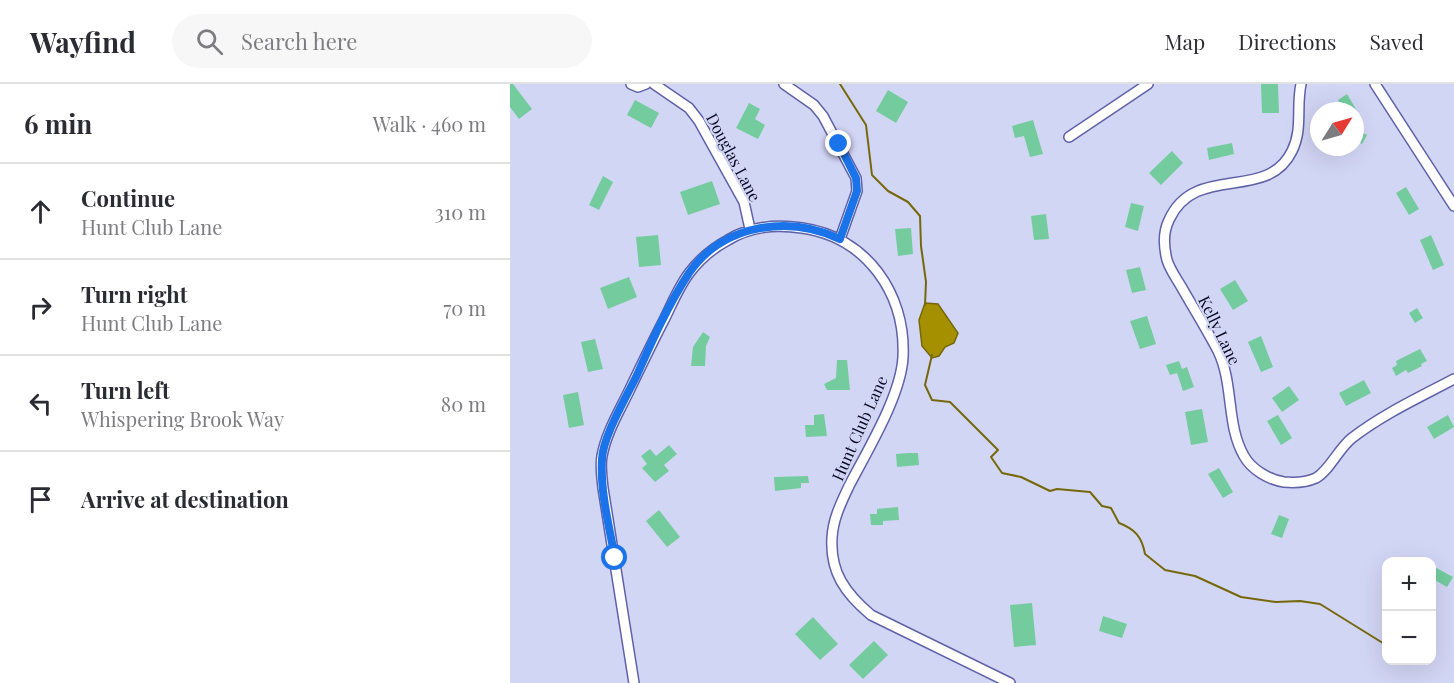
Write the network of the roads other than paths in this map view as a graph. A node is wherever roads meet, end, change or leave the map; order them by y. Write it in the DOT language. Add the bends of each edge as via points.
graph roads {
  1 [pos="631,84"];
  2 [pos="646,84"];
  3 [pos="654,84"];
  4 [pos="784,84"];
  5 [pos="1148,84"];
  6 [pos="1301,84"];
  7 [pos="1375,84"];
  8 [pos="1069,137"];
  9 [pos="1454,206"];
  10 [pos="750,229"];
  11 [pos="840,239"];
  12 [pos="1454,379"];
  13 [pos="634,683"];
  14 [pos="1010,683"];
  1 -- 2 [label="street"];
  3 -- 10 [label="street, Douglas Lane" via="689,108 699,121 744,202"];
  4 -- 11 [label="street" via="823,116 856,178 857,191"];
  5 -- 8 [label="street"];
  6 -- 12 [label="street, Kelly Lane" via="1299,135 1279,167 1264,177 1209,186 1191,194 1176,206 1165,236 1168,262 1224,363 1237,441 1244,458 1255,469 1283,482 1317,478 1350,440"];
  7 -- 9 [label="street"];
  10 -- 11 [label="street, Hunt Club Lane" via="793,226 821,230"];
  10 -- 13 [label="street, Hunt Club Lane" via="706,254 690,272 611,429 602,457 603,488"];
  11 -- 14 [label="street, Hunt Club Lane" via="865,257 883,280 896,306 903,335 903,360 896,389 838,510 831,554 839,579 852,599 871,615"];
}
